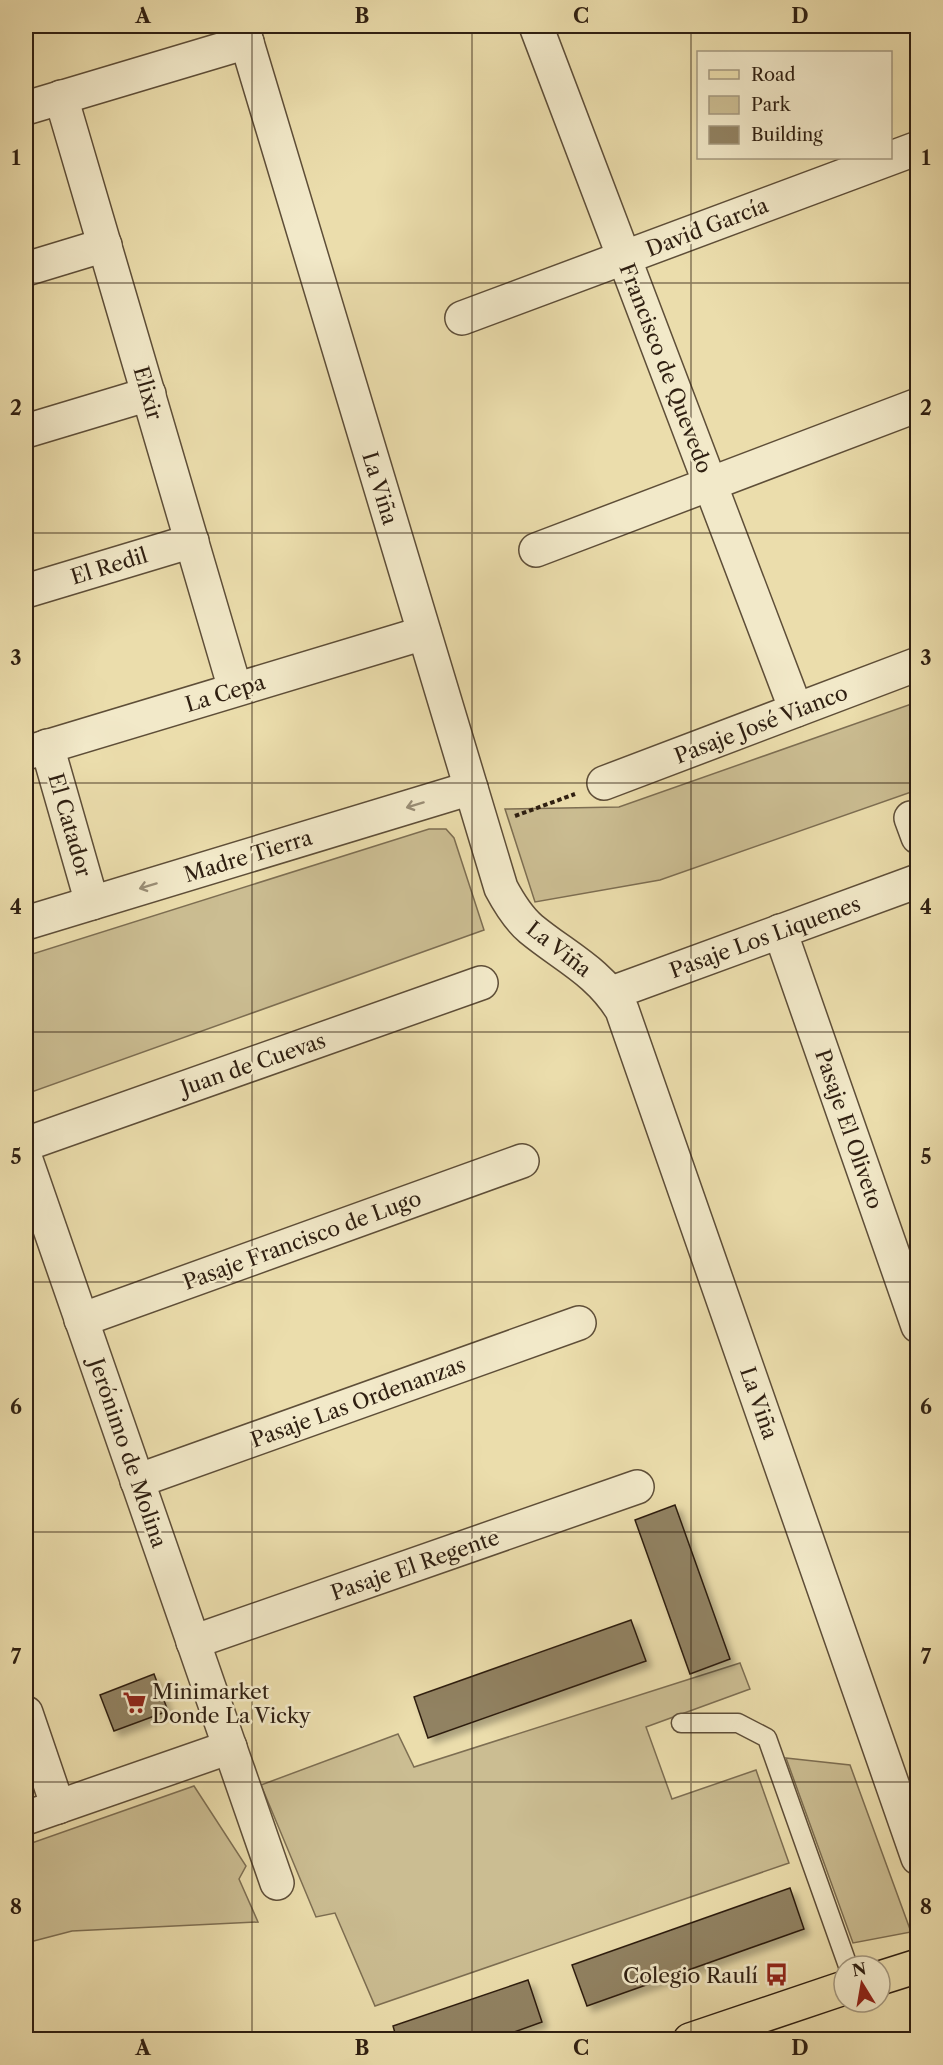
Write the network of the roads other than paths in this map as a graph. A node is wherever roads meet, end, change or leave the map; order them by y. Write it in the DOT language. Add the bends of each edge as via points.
graph roads {
  1 [pos="542,27"];
  2 [pos="244,34"];
  3 [pos="61,98"];
  4 [pos="26,108"];
  5 [pos="918,148"];
  6 [pos="892,158"];
  7 [pos="889,159"];
  8 [pos="105,245"];
  9 [pos="624,258"];
  10 [pos="26,269"];
  11 [pos="462,318"];
  12 [pos="148,394"];
  13 [pos="918,405"];
  14 [pos="26,431"];
  15 [pos="710,484"];
  16 [pos="192,541"];
  17 [pos="536,550"];
  18 [pos="26,591"];
  19 [pos="424,633"];
  20 [pos="918,664"];
  21 [pos="235,689"];
  22 [pos="796,711"];
  23 [pos="36,750"];
  24 [pos="604,783"];
  25 [pos="471,788"];
  26 [pos="918,881"];
  27 [pos="92,903"];
  28 [pos="26,923"];
  29 [pos="780,931"];
  30 [pos="481,983"];
  31 [pos="612,993"];
  32 [pos="26,1144"];
  33 [pos="26,1160"];
  34 [pos="522,1161"];
  35 [pos="81,1320"];
  36 [pos="579,1323"];
  37 [pos="918,1326"];
  38 [pos="137,1481"];
  39 [pos="637,1487"];
  40 [pos="193,1642"];
  41 [pos="26,1713"];
  42 [pos="681,1723"];
  43 [pos="230,1747"];
  44 [pos="907,1796"];
  45 [pos="58,1807"];
  46 [pos="26,1818"];
  47 [pos="918,1858"];
  48 [pos="277,1883"];
  49 [pos="844,1954"];
  50 [pos="918,1966"];
  51 [pos="892,1974"];
  52 [pos="832,1992"];
  53 [pos="690,2040"];
  1 -- 9 [label="street, Francisco de Quevedo"];
  2 -- 3 [label="street"];
  2 -- 19 [label="street, La Viña"];
  3 -- 4 [label="street"];
  3 -- 8 [label="street, Elixir"];
  5 -- 6 [label="street, David García"];
  7 -- 9 [label="street, David García"];
  8 -- 10 [label="street"];
  8 -- 12 [label="street, Elixir"];
  9 -- 11 [label="street, David García"];
  9 -- 15 [label="street, Francisco de Quevedo"];
  12 -- 14 [label="street"];
  12 -- 16 [label="street, Elixir"];
  13 -- 15 [label="street"];
  15 -- 17 [label="street"];
  15 -- 22 [label="street, Francisco de Quevedo"];
  16 -- 18 [label="street, El Redil"];
  16 -- 21 [label="street, Elixir"];
  19 -- 21 [label="street, La Cepa"];
  19 -- 25 [label="street, La Viña"];
  20 -- 22 [label="street, Pasaje José Vianco"];
  21 -- 23 [label="street, La Cepa"];
  22 -- 24 [label="street, Pasaje José Vianco"];
  23 -- 27 [label="street, El Catador"];
  25 -- 27 [label="street, Madre Tierra, one-way"];
  25 -- 31 [label="street, La Viña" via="501,888 519,917"];
  26 -- 29 [label="street, Pasaje Los Liquenes"];
  27 -- 28 [label="street, Madre Tierra"];
  29 -- 31 [label="street, Pasaje Los Liquenes"];
  29 -- 37 [label="street, Pasaje El Oliveto"];
  30 -- 32 [label="street, Juan de Cuevas"];
  31 -- 44 [label="street, La Viña" via="633,1038"];
  33 -- 35 [label="street, Jerónimo de Molina"];
  34 -- 35 [label="street, Pasaje Francisco de Lugo"];
  35 -- 38 [label="street, Jerónimo de Molina"];
  36 -- 38 [label="street, Pasaje Las Ordenanzas"];
  38 -- 40 [label="street, Jerónimo de Molina"];
  39 -- 40 [label="street, Pasaje El Regente"];
  40 -- 43 [label="street, Jerónimo de Molina"];
  41 -- 45 [label="street"];
  42 -- 49 [label="lane" via="738,1723 767,1738"];
  43 -- 45 [label="street"];
  43 -- 48 [label="street, Jerónimo de Molina"];
  44 -- 47 [label="street, La Viña"];
  45 -- 46 [label="street"];
  50 -- 51 [label="main road"];
  52 -- 53 [label="main road"];
}
